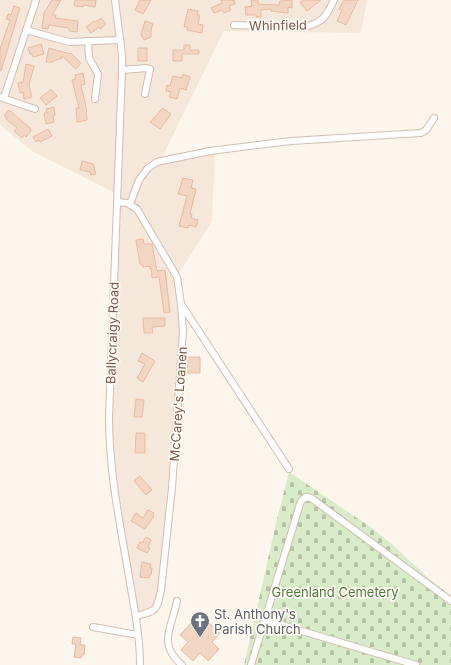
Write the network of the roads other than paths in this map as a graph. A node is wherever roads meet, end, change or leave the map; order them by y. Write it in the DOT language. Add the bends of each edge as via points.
graph roads {
  1 [pos="36,0"];
  2 [pos="115,0"];
  3 [pos="334,0"];
  4 [pos="234,25"];
  5 [pos="26,30"];
  6 [pos="120,40"];
  7 [pos="88,41"];
  8 [pos="122,70"];
  9 [pos="145,94"];
  10 [pos="2,97"];
  11 [pos="95,99"];
  12 [pos="35,109"];
  13 [pos="434,118"];
  14 [pos="117,202"];
  15 [pos="130,204"];
  16 [pos="181,304"];
  17 [pos="289,469"];
  18 [pos="451,601"];
  19 [pos="177,602"];
  20 [pos="136,616"];
  21 [pos="265,620"];
  22 [pos="93,627"];
  23 [pos="138,634"];
  24 [pos="140,665"];
  25 [pos="182,665"];
  26 [pos="251,665"];
  27 [pos="416,665"];
  1 -- 5 [label="street"];
  2 -- 6 [label="street, Ballycraigy Road"];
  3 -- 4 [label="street, Whinfield" via="323,18 314,24 286,27"];
  5 -- 7 [label="street" via="67,42"];
  5 -- 10 [label="street"];
  6 -- 7 [label="street"];
  6 -- 8 [label="street, Ballycraigy Road"];
  7 -- 11 [label="street" via="89,58 98,74"];
  8 -- 9 [label="street" via="150,70"];
  8 -- 14 [label="street, Ballycraigy Road"];
  10 -- 12 [label="street"];
  13 -- 15 [label="street" via="421,133 291,141 210,151 157,162 139,180"];
  14 -- 15 [label="street"];
  14 -- 20 [label="street, Ballycraigy Road" via="109,440 115,493"];
  15 -- 16 [label="street, McCarey's Loanen" via="140,212 177,277"];
  16 -- 17 [label="street"];
  16 -- 20 [label="street, McCarey's Loanen" via="182,344 172,488 161,590 155,609"];
  18 -- 21 [label="street" via="307,497 300,504"];
  19 -- 25 [label="street" via="168,642 170,651"];
  20 -- 23 [label="street, Ballycraigy Road"];
  21 -- 26 [label="street"];
  21 -- 27 [label="street"];
  22 -- 23 [label="street"];
  23 -- 24 [label="street, Ballycraigy Road"];
}
